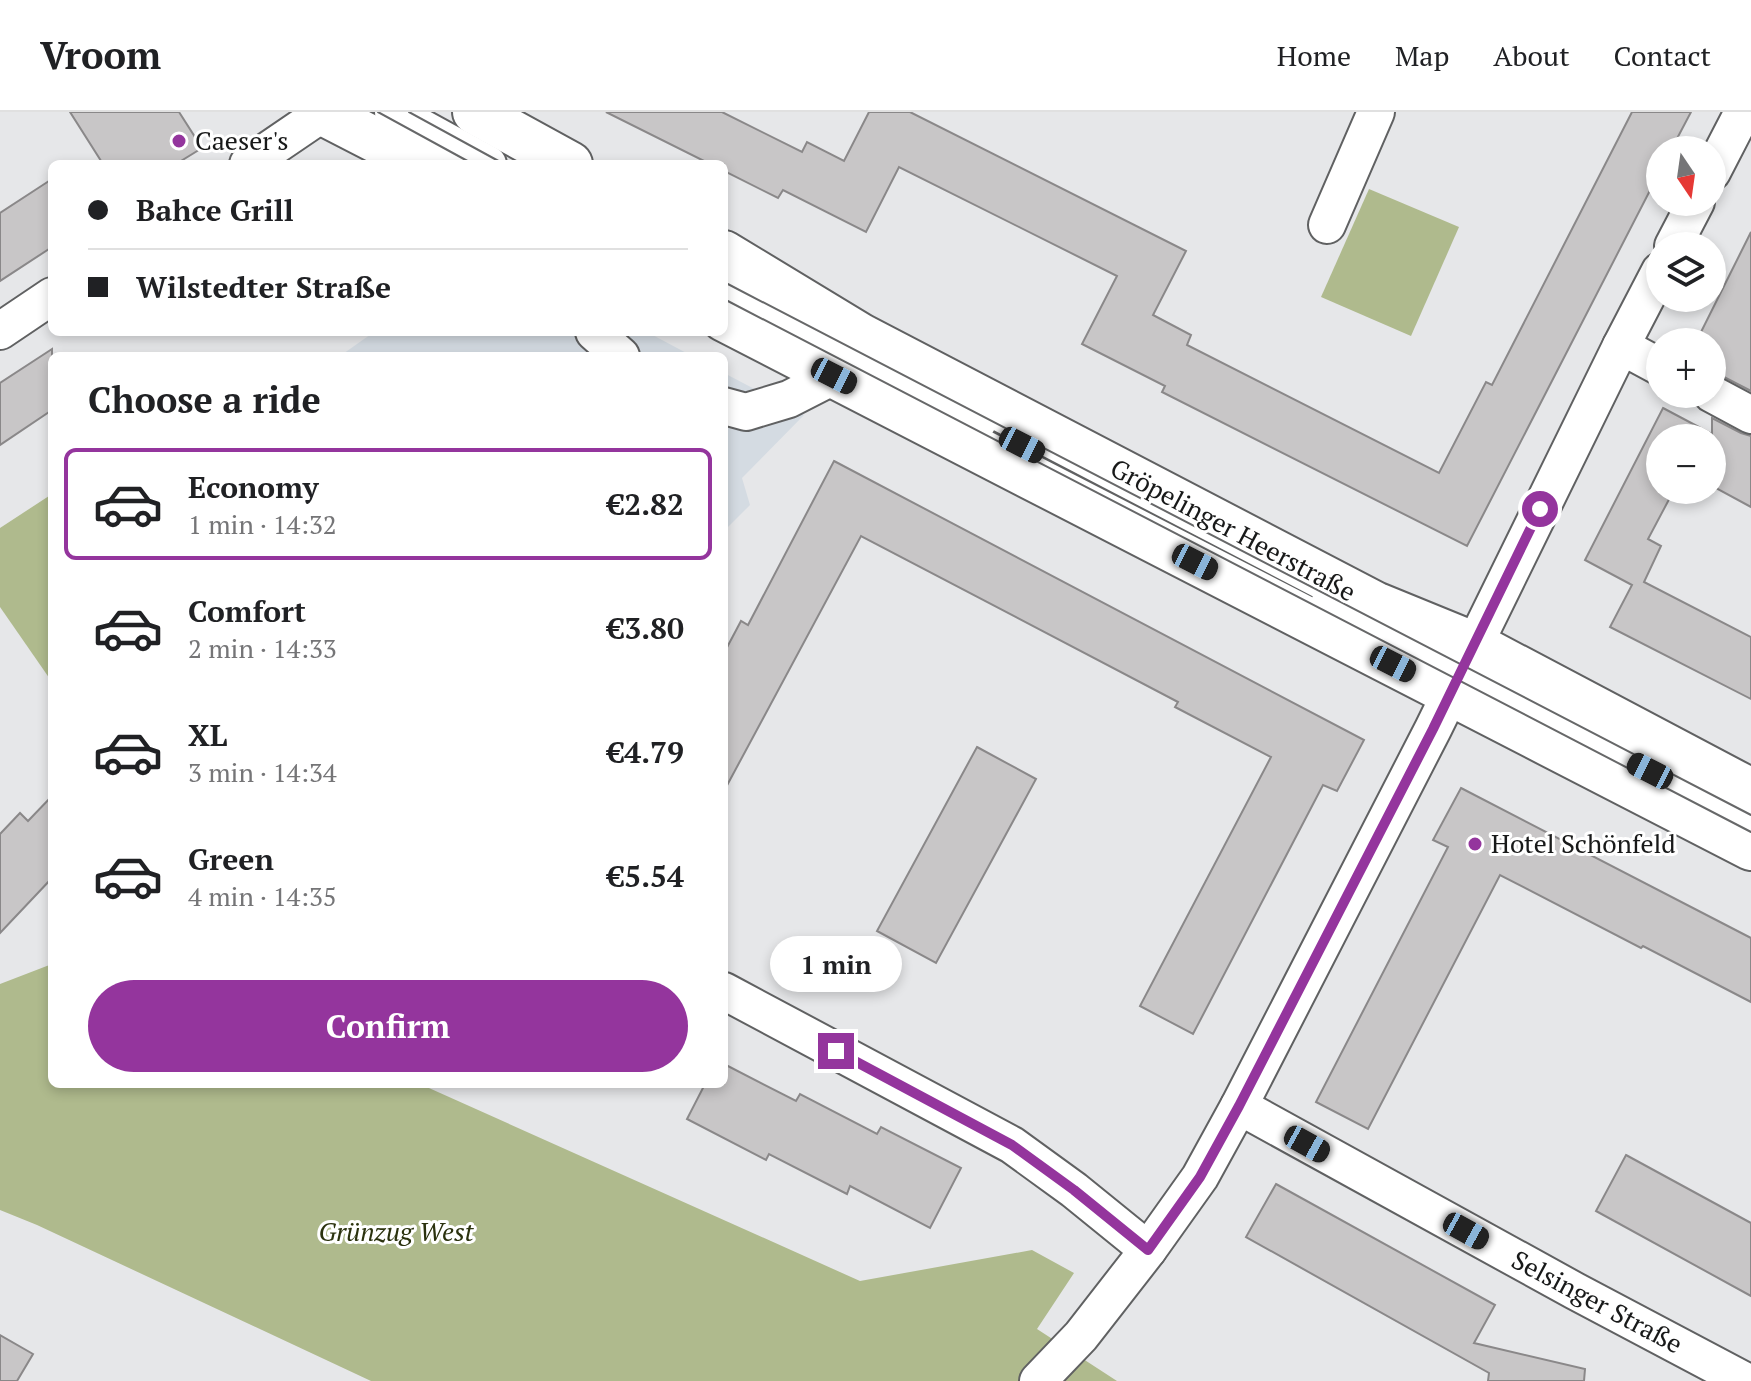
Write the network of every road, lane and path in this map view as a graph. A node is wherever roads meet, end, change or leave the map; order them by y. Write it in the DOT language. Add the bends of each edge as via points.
graph roads {
  1 [pos="393,112"];
  2 [pos="475,112"];
  3 [pos="1376,112"];
  4 [pos="1743,112"];
  5 [pos="322,113"];
  6 [pos="1726,145"];
  7 [pos="254,160"];
  8 [pos="414,160"];
  9 [pos="481,160"];
  10 [pos="563,160"];
  11 [pos="1327,225"];
  12 [pos="728,255"];
  13 [pos="728,292"];
  14 [pos="1646,298"];
  15 [pos="48,299"];
  16 [pos="728,321"];
  17 [pos="0,331"];
  18 [pos="598,336"];
  19 [pos="1621,346"];
  20 [pos="616,352"];
  21 [pos="1646,359"];
  22 [pos="834,376"];
  23 [pos="1726,402"];
  24 [pos="728,407"];
  25 [pos="1751,415"];
  26 [pos="1461,670"];
  27 [pos="1751,791"];
  28 [pos="1751,823"];
  29 [pos="1751,848"];
  30 [pos="728,993"];
  31 [pos="1239,1106"];
  32 [pos="1148,1250"];
  33 [pos="1038,1381"];
  34 [pos="1745,1381"];
  1 -- 9 [label="street"];
  2 -- 10 [label="main road"];
  3 -- 11 [label="street"];
  4 -- 6 [label="street"];
  5 -- 7 [label="street"];
  5 -- 8 [label="main road"];
  12 -- 26 [label="main road, Gröpelinger Heerstraße" via="861,336 1375,604"];
  13 -- 26 [label="street"];
  14 -- 19 [label="street"];
  15 -- 17 [label="street"];
  16 -- 22 [label="main road, Gröpelinger Heerstraße"];
  18 -- 20 [label="street"];
  19 -- 21 [label="street"];
  19 -- 26 [label="street"];
  22 -- 24 [label="street" via="789,399 746,412"];
  22 -- 26 [label="main road, Gröpelinger Heerstraße"];
  23 -- 25 [label="street"];
  26 -- 27 [label="main road, Gröpelinger Heerstraße"];
  26 -- 28 [label="street"];
  26 -- 29 [label="main road, Gröpelinger Heerstraße"];
  26 -- 31 [label="street"];
  30 -- 32 [label="street" via="1012,1145"];
  31 -- 32 [label="street" via="1200,1177"];
  31 -- 34 [label="street, Selsinger Straße"];
  32 -- 33 [label="street"];
}
